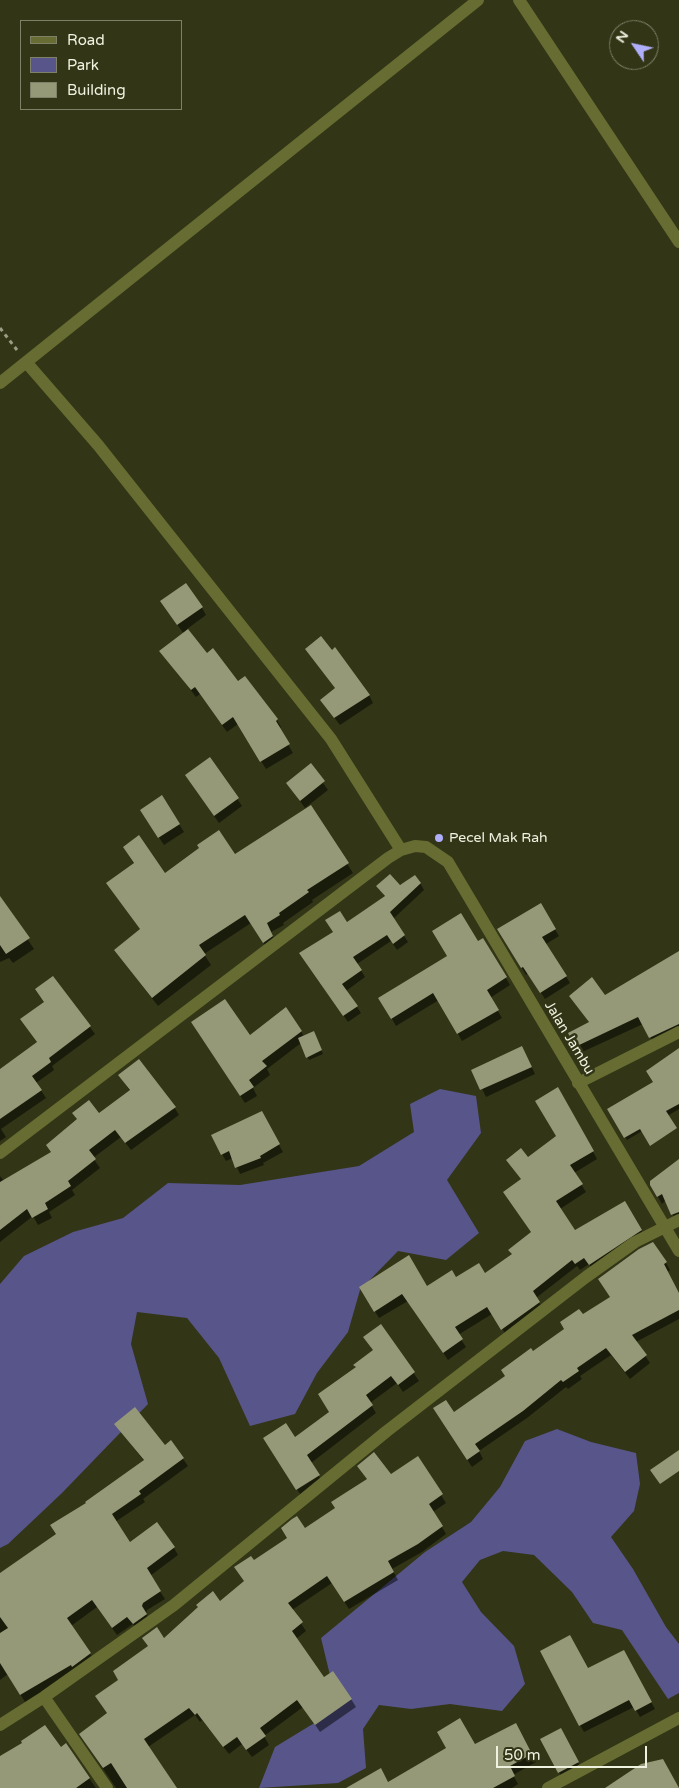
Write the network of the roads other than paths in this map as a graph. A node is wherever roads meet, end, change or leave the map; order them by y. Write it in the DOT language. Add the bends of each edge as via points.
graph roads {
  1 [pos="478,0"];
  2 [pos="519,0"];
  3 [pos="679,242"];
  4 [pos="26,362"];
  5 [pos="0,383"];
  6 [pos="400,850"];
  7 [pos="679,1032"];
  8 [pos="578,1083"];
  9 [pos="0,1153"];
  10 [pos="679,1220"];
  11 [pos="665,1227"];
  12 [pos="679,1251"];
  13 [pos="44,1697"];
  14 [pos="679,1718"];
  15 [pos="0,1725"];
  16 [pos="107,1788"];
  17 [pos="548,1788"];
  1 -- 4 [label="street"];
  2 -- 3 [label="street"];
  4 -- 5 [label="street"];
  4 -- 6 [label="street" via="111,460 331,739"];
  6 -- 8 [label="street, Jalan Jambu" via="426,847 448,862"];
  6 -- 9 [label="street"];
  7 -- 8 [label="street"];
  8 -- 11 [label="street, Jalan Jambu"];
  10 -- 11 [label="street"];
  11 -- 12 [label="street, Jalan Jambu"];
  11 -- 13 [label="street" via="635,1242 564,1293 387,1431 174,1605"];
  13 -- 15 [label="street"];
  13 -- 16 [label="street"];
  14 -- 17 [label="street"];
}
